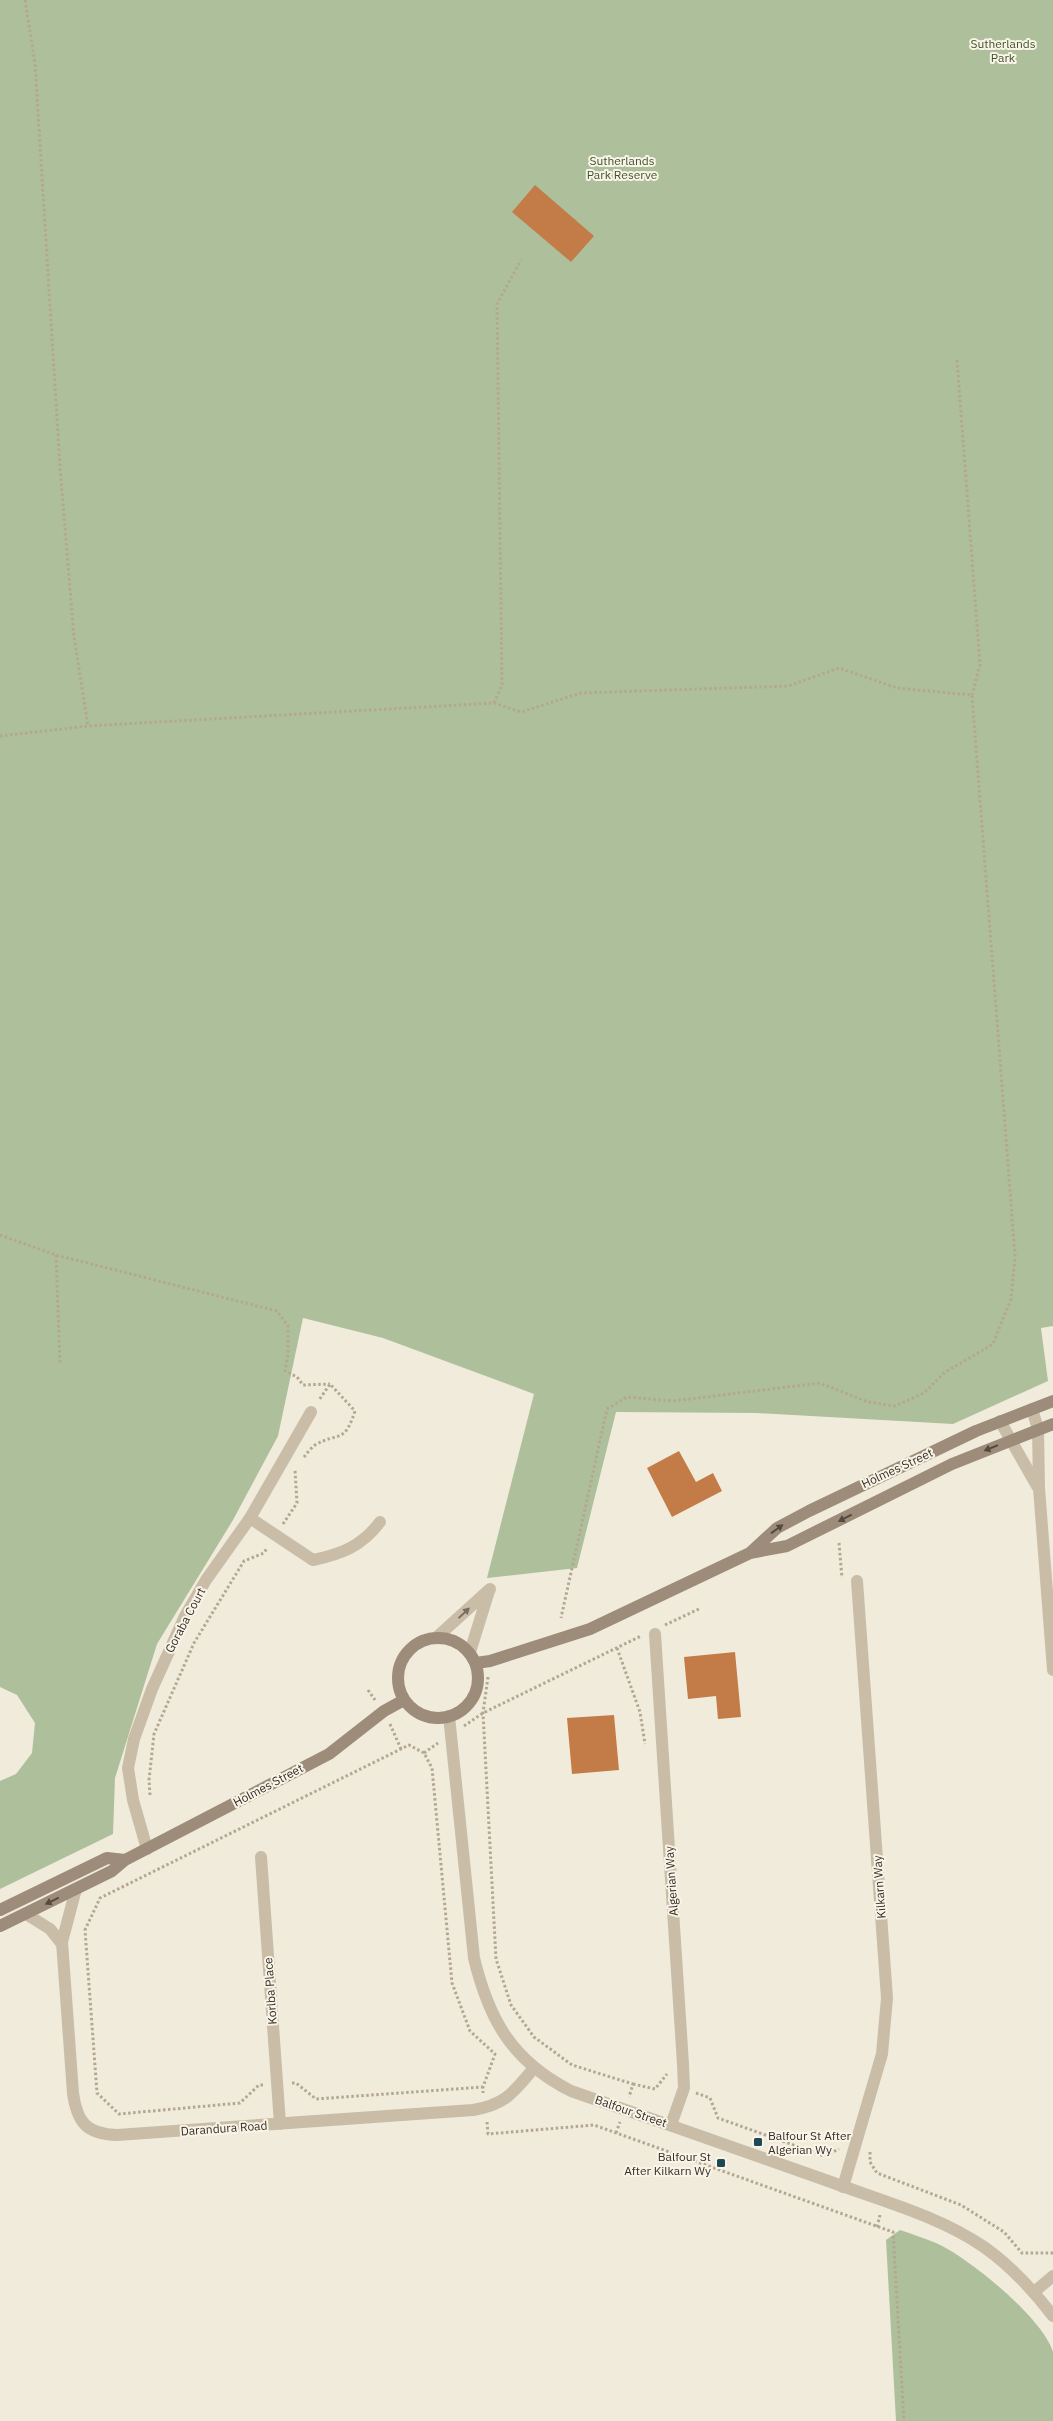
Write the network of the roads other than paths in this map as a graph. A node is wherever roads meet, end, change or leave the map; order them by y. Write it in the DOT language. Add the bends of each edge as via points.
graph roads {
  1 [pos="1053,1400"];
  2 [pos="1032,1409"];
  3 [pos="311,1412"];
  4 [pos="1000,1422"];
  5 [pos="1053,1424"];
  6 [pos="1038,1429"];
  7 [pos="1010,1440"];
  8 [pos="1039,1488"];
  9 [pos="250,1518"];
  10 [pos="380,1522"];
  11 [pos="750,1553"];
  12 [pos="857,1582"];
  13 [pos="655,1634"];
  14 [pos="437,1637"];
  15 [pos="473,1658"];
  16 [pos="1053,1670"];
  17 [pos="404,1700"];
  18 [pos="449,1716"];
  19 [pos="148,1849"];
  20 [pos="261,1857"];
  21 [pos="125,1860"];
  22 [pos="76,1889"];
  23 [pos="0,1910"];
  24 [pos="26,1914"];
  25 [pos="0,1926"];
  26 [pos="62,1943"];
  27 [pos="534,2068"];
  28 [pos="280,2124"];
  29 [pos="672,2125"];
  30 [pos="843,2186"];
  31 [pos="1053,2276"];
  32 [pos="1034,2292"];
  33 [pos="1051,2310"];
  1 -- 2 [label="main road, Holmes Street"];
  2 -- 4 [label="main road, Holmes Street"];
  2 -- 6 [label="street"];
  3 -- 9 [label="street, Goraba Court"];
  4 -- 7 [label="street"];
  11 -- 4 [label="main road, Holmes Street, one-way" via="777,1528 809,1511"];
  5 -- 6 [label="main road, Holmes Street"];
  6 -- 7 [label="main road, Holmes Street"];
  6 -- 8 [label="street"];
  7 -- 8 [label="street"];
  7 -- 11 [label="main road, Holmes Street, one-way" via="952,1464 787,1546"];
  8 -- 16 [label="street"];
  9 -- 10 [label="street" via="313,1560 354,1548"];
  9 -- 19 [label="street, Goraba Court" via="185,1616 134,1739 128,1768 133,1800"];
  11 -- 15 [label="main road, Holmes Street" via="590,1629 490,1661"];
  12 -- 30 [label="street, Kilkarn Way" via="887,1998 882,2054"];
  13 -- 29 [label="street, Algerian Way" via="684,2088"];
  14 -- 15 [label="main road" via="450,1638 461,1644"];
  14 -- 15 [label="street, one-way" via="490,1589"];
  14 -- 17 [label="main road" via="414,1644 400,1664 399,1689"];
  15 -- 18 [label="main road" via="479,1674 474,1697 466,1707"];
  17 -- 18 [label="main road" via="422,1715 434,1718"];
  17 -- 19 [label="main road, Holmes Street" via="384,1710 329,1754"];
  18 -- 27 [label="street, Balfour Street" via="474,1958 483,1994 504,2035"];
  19 -- 21 [label="main road, Holmes Street"];
  20 -- 28 [label="street, Korlba Place"];
  21 -- 22 [label="main road, Holmes Street" via="112,1871"];
  21 -- 23 [label="main road, Holmes Street" via="107,1858"];
  22 -- 24 [label="main road, Holmes Street, one-way"];
  22 -- 26 [label="street, Darandura Road"];
  24 -- 25 [label="main road, Holmes Street"];
  24 -- 26 [label="street" via="50,1929"];
  26 -- 28 [label="street, Darandura Road" via="73,2093 76,2109 84,2124 100,2134 118,2135"];
  27 -- 28 [label="street, Darandura Road" via="509,2096 493,2107"];
  27 -- 29 [label="street, Balfour Street" via="571,2091"];
  29 -- 30 [label="street, Balfour Street"];
  30 -- 32 [label="street, Balfour Street" via="958,2231 985,2247"];
  31 -- 32 [label="street"];
  32 -- 33 [label="street, Balfour Street"];
}
